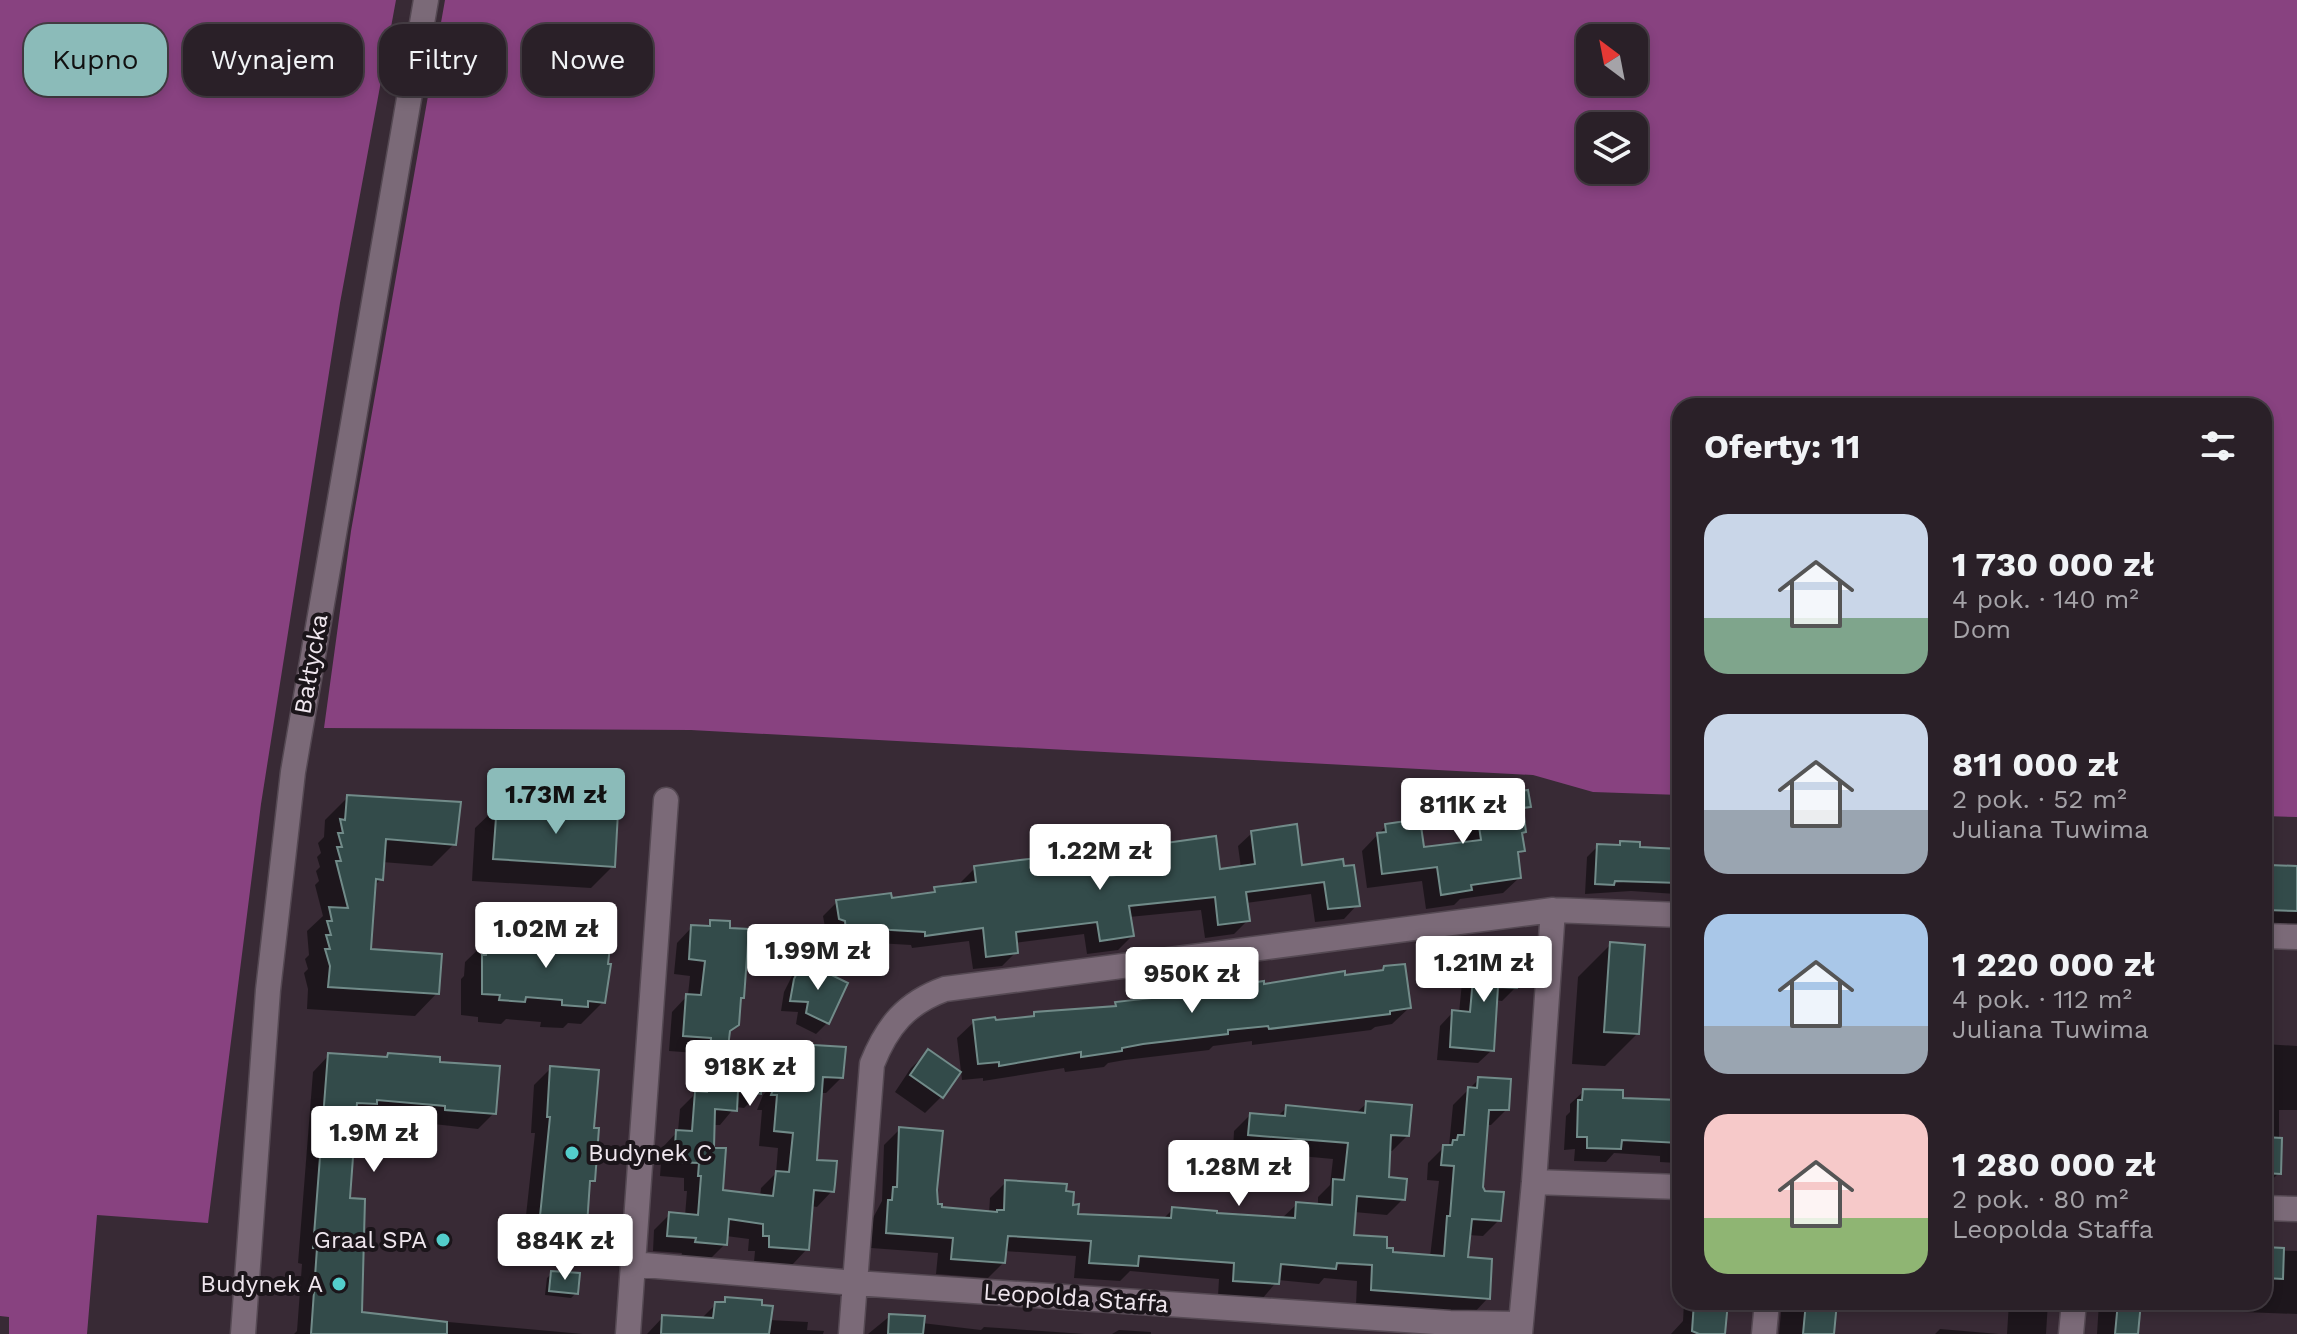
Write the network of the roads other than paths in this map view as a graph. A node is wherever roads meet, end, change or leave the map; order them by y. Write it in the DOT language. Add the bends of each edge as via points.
graph roads {
  1 [pos="426,0"];
  2 [pos="666,800"];
  3 [pos="1553,910"];
  4 [pos="1672,915"];
  5 [pos="2272,936"];
  6 [pos="2297,937"];
  7 [pos="1534,1182"];
  8 [pos="1672,1187"];
  9 [pos="2272,1208"];
  10 [pos="2297,1209"];
  11 [pos="632,1264"];
  12 [pos="855,1283"];
  13 [pos="1766,1310"];
  14 [pos="2073,1310"];
  15 [pos="1520,1329"];
  16 [pos="243,1334"];
  17 [pos="628,1334"];
  18 [pos="851,1334"];
  19 [pos="1764,1334"];
  20 [pos="2071,1334"];
  1 -- 16 [label="street, Bałtycka" via="293,772 268,990"];
  2 -- 11 [label="street"];
  3 -- 4 [label="street"];
  3 -- 7 [label="street"];
  3 -- 12 [label="street" via="945,989 925,997 892,1023 872,1064"];
  5 -- 6 [label="street"];
  7 -- 8 [label="street"];
  7 -- 15 [label="street"];
  9 -- 10 [label="street"];
  11 -- 12 [label="street, Leopolda Staffa"];
  11 -- 17 [label="street"];
  12 -- 15 [label="street, Leopolda Staffa"];
  12 -- 18 [label="street"];
  13 -- 19 [label="street"];
  14 -- 20 [label="street"];
}
